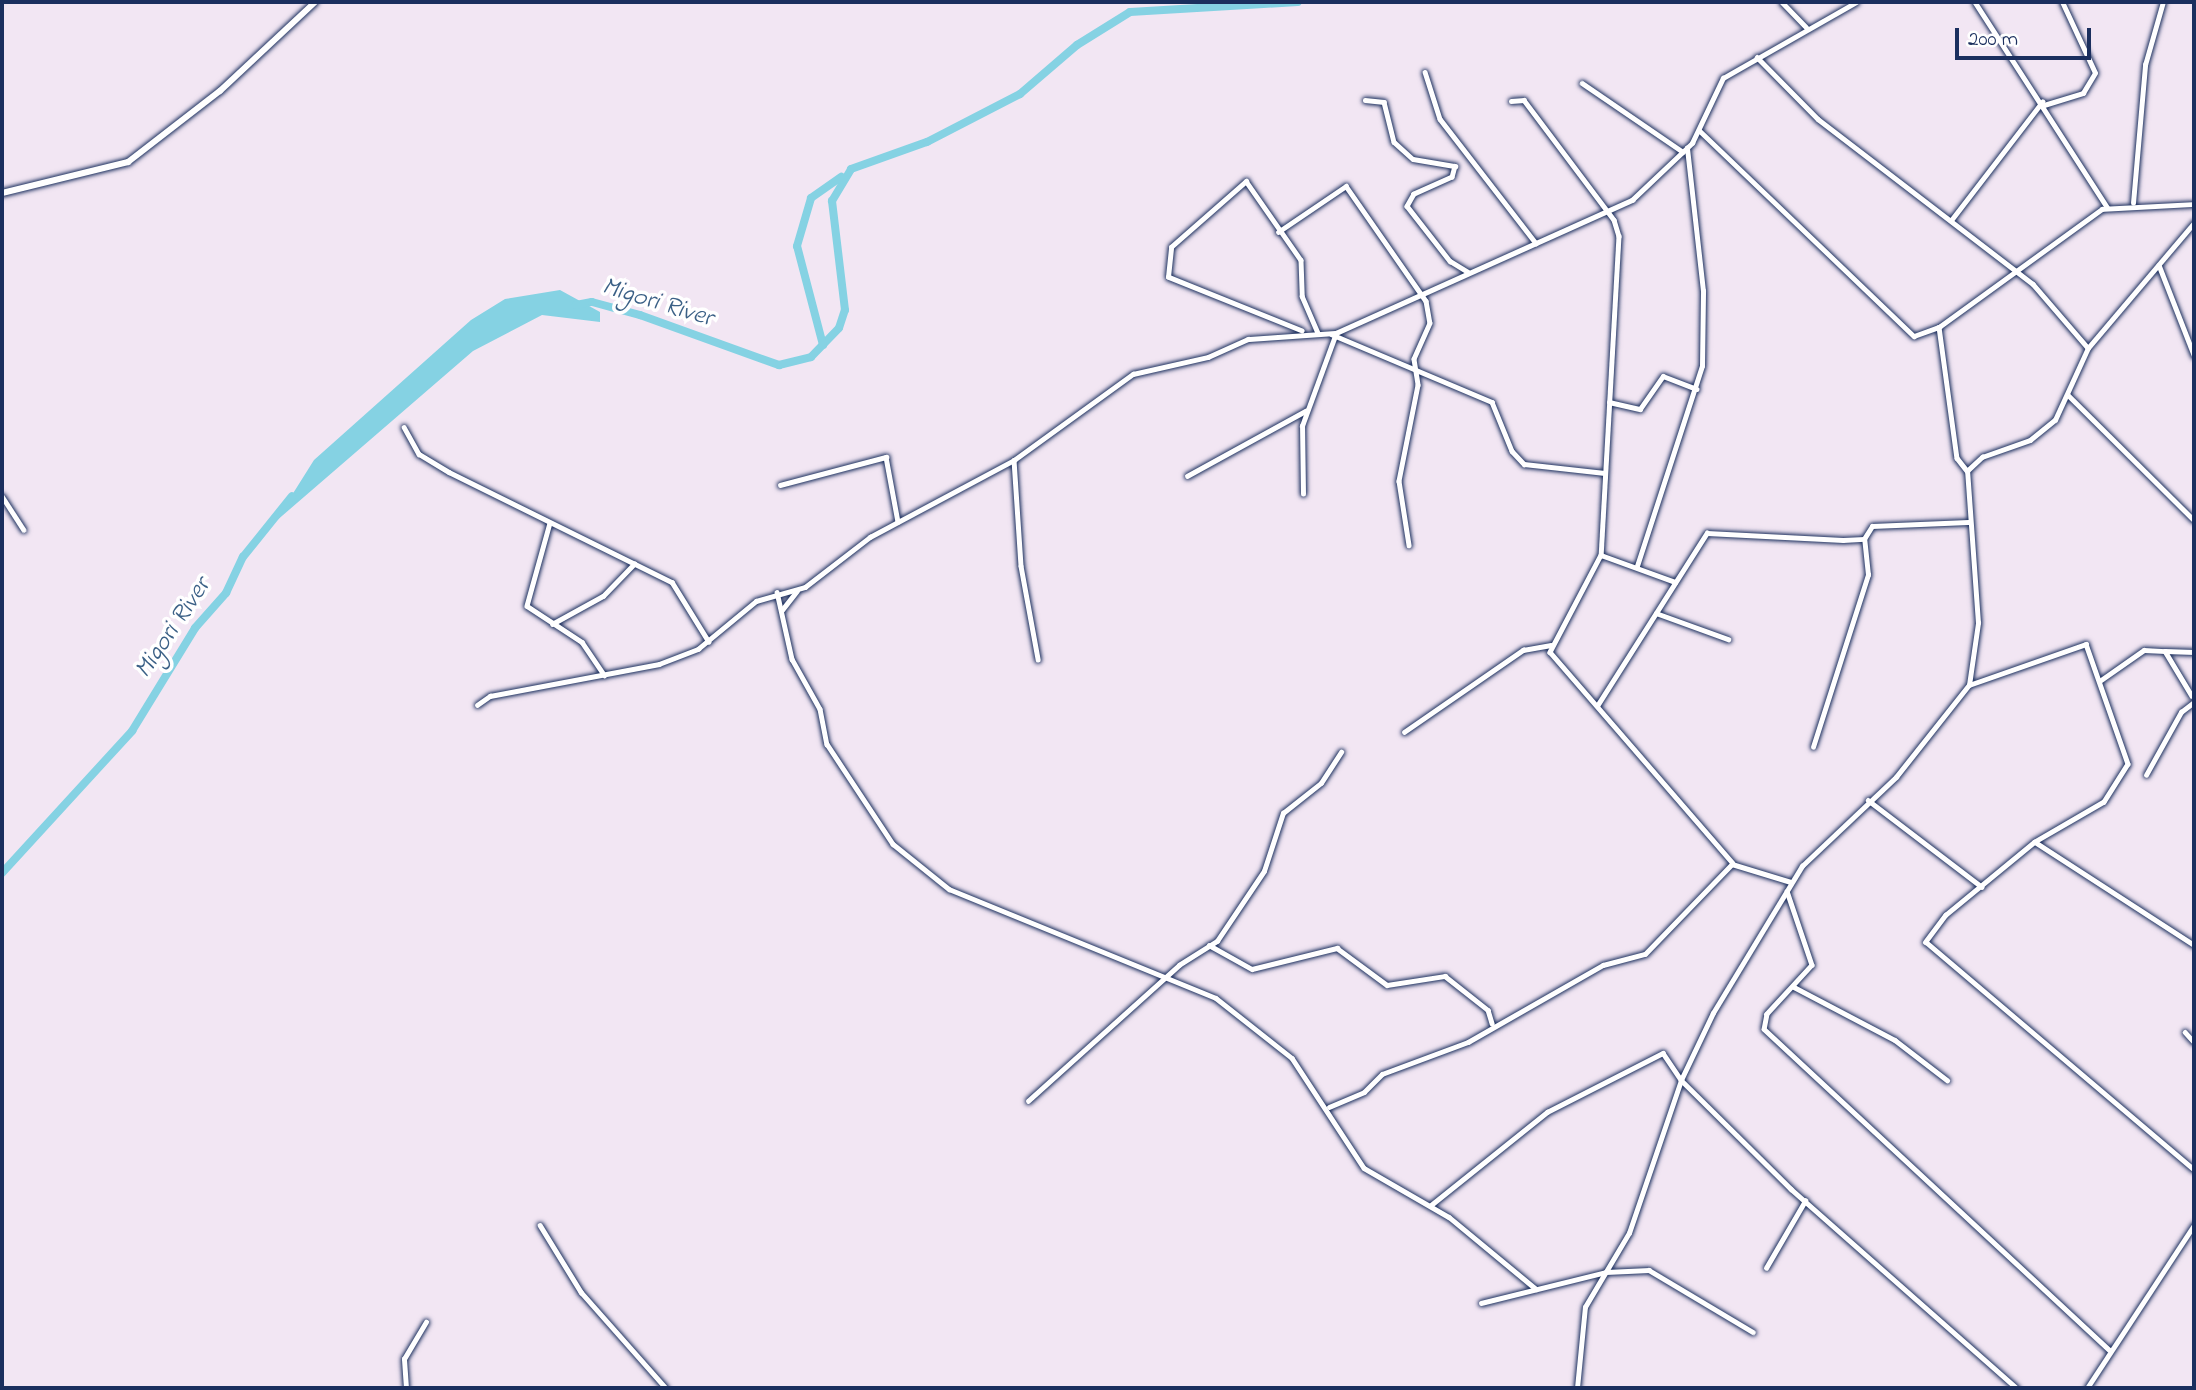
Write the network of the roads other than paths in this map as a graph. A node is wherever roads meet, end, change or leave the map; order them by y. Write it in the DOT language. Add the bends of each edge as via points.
graph roads {
  1 [pos="314,2"];
  2 [pos="1782,2"];
  3 [pos="1856,2"];
  4 [pos="1975,2"];
  5 [pos="2062,2"];
  6 [pos="2163,2"];
  7 [pos="1806,27"];
  8 [pos="1757,57"];
  9 [pos="1425,72"];
  10 [pos="1582,83"];
  11 [pos="1365,100"];
  12 [pos="1511,101"];
  13 [pos="2043,103"];
  14 [pos="1699,130"];
  15 [pos="1685,150"];
  16 [pos="2,193"];
  17 [pos="2133,203"];
  18 [pos="2194,204"];
  19 [pos="2107,207"];
  20 [pos="1607,211"];
  21 [pos="1952,219"];
  22 [pos="2194,223"];
  23 [pos="1278,232"];
  24 [pos="1536,243"];
  25 [pos="2159,265"];
  26 [pos="2016,270"];
  27 [pos="1469,272"];
  28 [pos="1423,295"];
  29 [pos="1938,327"];
  30 [pos="1304,332"];
  31 [pos="1318,333"];
  32 [pos="1327,333"];
  33 [pos="1335,336"];
  34 [pos="2088,348"];
  35 [pos="2194,355"];
  36 [pos="1415,368"];
  37 [pos="1697,389"];
  38 [pos="2068,395"];
  39 [pos="1609,402"];
  40 [pos="1306,411"];
  41 [pos="404,427"];
  42 [pos="1014,460"];
  43 [pos="1967,471"];
  44 [pos="1605,473"];
  45 [pos="1187,476"];
  46 [pos="780,485"];
  47 [pos="1303,494"];
  48 [pos="2,496"];
  49 [pos="2194,520"];
  50 [pos="898,522"];
  51 [pos="1968,522"];
  52 [pos="550,523"];
  53 [pos="24,530"];
  54 [pos="1864,539"];
  55 [pos="1409,545"];
  56 [pos="1601,555"];
  57 [pos="634,564"];
  58 [pos="1637,566"];
  59 [pos="1675,582"];
  60 [pos="798,590"];
  61 [pos="777,592"];
  62 [pos="782,610"];
  63 [pos="1656,613"];
  64 [pos="552,624"];
  65 [pos="1728,639"];
  66 [pos="709,642"];
  67 [pos="1551,645"];
  68 [pos="2165,651"];
  69 [pos="2194,652"];
  70 [pos="1038,659"];
  71 [pos="604,675"];
  72 [pos="2101,680"];
  73 [pos="1969,685"];
  74 [pos="2193,694"];
  75 [pos="2194,704"];
  76 [pos="477,705"];
  77 [pos="1597,706"];
  78 [pos="1404,732"];
  79 [pos="1813,747"];
  80 [pos="1341,752"];
  81 [pos="2146,775"];
  82 [pos="1868,800"];
  83 [pos="2035,842"];
  84 [pos="1732,863"];
  85 [pos="1791,882"];
  86 [pos="1982,887"];
  87 [pos="1786,890"];
  88 [pos="1208,944"];
  89 [pos="2194,945"];
  90 [pos="1167,976"];
  91 [pos="1794,987"];
  92 [pos="1492,1023"];
  93 [pos="2185,1032"];
  94 [pos="2194,1042"];
  95 [pos="1681,1080"];
  96 [pos="1947,1080"];
  97 [pos="1028,1101"];
  98 [pos="1329,1107"];
  99 [pos="2194,1168"];
  100 [pos="1805,1201"];
  101 [pos="1431,1205"];
  102 [pos="2194,1224"];
  103 [pos="540,1225"];
  104 [pos="1766,1268"];
  105 [pos="1611,1271"];
  106 [pos="1536,1289"];
  107 [pos="1481,1303"];
  108 [pos="426,1322"];
  109 [pos="1753,1332"];
  110 [pos="2109,1350"];
  111 [pos="406,1388"];
  112 [pos="666,1388"];
  113 [pos="1577,1388"];
  114 [pos="2017,1388"];
  115 [pos="2087,1388"];
  1 -- 16 [label="street" via="219,91 128,162"];
  2 -- 7 [label="street"];
  3 -- 7 [label="street"];
  4 -- 13 [label="street"];
  5 -- 13 [label="street" via="2095,73 2083,93"];
  6 -- 17 [label="street" via="2145,69"];
  7 -- 8 [label="street"];
  8 -- 14 [label="street" via="1718,83"];
  8 -- 21 [label="street" via="1818,119"];
  9 -- 24 [label="street" via="1440,118"];
  10 -- 15 [label="street"];
  11 -- 27 [label="street" via="1384,102 1394,142 1413,159 1455,166 1452,177 1426,187 1406,203 1450,261"];
  12 -- 20 [label="street" via="1524,100"];
  13 -- 19 [label="street"];
  13 -- 21 [label="street"];
  14 -- 15 [label="street"];
  14 -- 29 [label="street" via="1904,332 1920,336"];
  15 -- 20 [label="street" via="1644,191"];
  15 -- 37 [label="street" via="1705,322"];
  17 -- 18 [label="street"];
  17 -- 19 [label="street"];
  19 -- 26 [label="street"];
  20 -- 24 [label="street"];
  20 -- 39 [label="street" via="1619,236"];
  21 -- 26 [label="street"];
  22 -- 25 [label="street"];
  23 -- 28 [label="street" via="1344,185"];
  23 -- 30 [label="street" via="1247,181 1171,247 1167,273 1217,301"];
  23 -- 31 [label="street" via="1302,262 1301,296"];
  24 -- 27 [label="street"];
  25 -- 34 [label="street"];
  25 -- 35 [label="street"];
  26 -- 29 [label="street"];
  26 -- 34 [label="street"];
  27 -- 28 [label="street"];
  28 -- 32 [label="street"];
  28 -- 36 [label="street" via="1430,323"];
  29 -- 43 [label="street" via="1957,458"];
  30 -- 31 [label="street"];
  30 -- 42 [label="street" via="1248,339 1208,357 1133,374"];
  31 -- 32 [label="street"];
  32 -- 33 [label="street"];
  33 -- 36 [label="street"];
  33 -- 40 [label="street"];
  34 -- 38 [label="street"];
  36 -- 44 [label="street" via="1494,403 1510,448 1524,464"];
  36 -- 55 [label="street" via="1418,380 1399,493"];
  37 -- 39 [label="street" via="1663,376 1640,409"];
  37 -- 58 [label="street"];
  38 -- 43 [label="street" via="2044,431 1982,457"];
  38 -- 49 [label="street"];
  39 -- 44 [label="street"];
  40 -- 45 [label="street"];
  40 -- 47 [label="street" via="1300,442"];
  41 -- 52 [label="street" via="426,459"];
  42 -- 50 [label="street"];
  42 -- 70 [label="street" via="1021,566"];
  43 -- 51 [label="street"];
  44 -- 56 [label="street"];
  46 -- 50 [label="street" via="887,458"];
  48 -- 53 [label="street"];
  50 -- 60 [label="street"];
  51 -- 54 [label="street" via="1870,527"];
  51 -- 73 [label="street" via="1978,623"];
  52 -- 57 [label="street"];
  52 -- 64 [label="street" via="527,604"];
  54 -- 59 [label="street" via="1707,533"];
  54 -- 79 [label="street" via="1868,575"];
  56 -- 58 [label="street"];
  56 -- 67 [label="street"];
  57 -- 64 [label="street" via="603,596"];
  57 -- 66 [label="street" via="672,582"];
  58 -- 59 [label="street"];
  59 -- 63 [label="street"];
  60 -- 61 [label="street"];
  60 -- 62 [label="street"];
  61 -- 62 [label="street"];
  61 -- 66 [label="street" via="756,601"];
  62 -- 90 [label="street" via="791,656 820,709 827,744 894,844 949,889 1043,932"];
  63 -- 65 [label="street"];
  63 -- 77 [label="street"];
  64 -- 71 [label="street" via="582,642"];
  66 -- 71 [label="street" via="659,664"];
  67 -- 77 [label="street" via="1550,653"];
  67 -- 78 [label="street" via="1522,650"];
  68 -- 69 [label="street"];
  68 -- 72 [label="street" via="2144,650"];
  68 -- 74 [label="street"];
  71 -- 76 [label="street" via="490,696"];
  72 -- 73 [label="street" via="2086,644"];
  72 -- 83 [label="street" via="2128,765 2104,802"];
  73 -- 82 [label="street" via="1929,740"];
  74 -- 75 [label="street"];
  75 -- 81 [label="street" via="2181,712"];
  77 -- 84 [label="street"];
  80 -- 88 [label="street" via="1321,783 1283,813 1264,871 1220,937"];
  82 -- 85 [label="street"];
  82 -- 86 [label="street"];
  83 -- 86 [label="street"];
  83 -- 89 [label="street"];
  84 -- 85 [label="street"];
  84 -- 92 [label="street" via="1651,950 1603,965"];
  85 -- 87 [label="street"];
  86 -- 99 [label="street" via="1941,920 1926,942"];
  87 -- 91 [label="street" via="1812,962"];
  87 -- 95 [label="street" via="1713,1013"];
  88 -- 90 [label="street"];
  88 -- 92 [label="street" via="1252,969 1337,948 1387,985 1445,976 1488,1010"];
  90 -- 97 [label="street"];
  90 -- 98 [label="street" via="1212,995 1274,1040"];
  91 -- 96 [label="street" via="1895,1040"];
  91 -- 110 [label="street" via="1767,1014 1764,1029"];
  92 -- 98 [label="street" via="1468,1042 1386,1073 1364,1092"];
  93 -- 94 [label="street"];
  95 -- 100 [label="street"];
  95 -- 101 [label="street" via="1660,1053 1587,1087"];
  95 -- 105 [label="street"];
  98 -- 101 [label="street" via="1364,1168"];
  100 -- 104 [label="street"];
  100 -- 114 [label="street"];
  101 -- 106 [label="street"];
  102 -- 110 [label="street"];
  103 -- 112 [label="street" via="582,1292"];
  105 -- 106 [label="street"];
  105 -- 109 [label="street" via="1655,1271"];
  105 -- 113 [label="street" via="1581,1318"];
  106 -- 107 [label="street"];
  108 -- 111 [label="street" via="404,1359"];
  110 -- 115 [label="street"];
}
